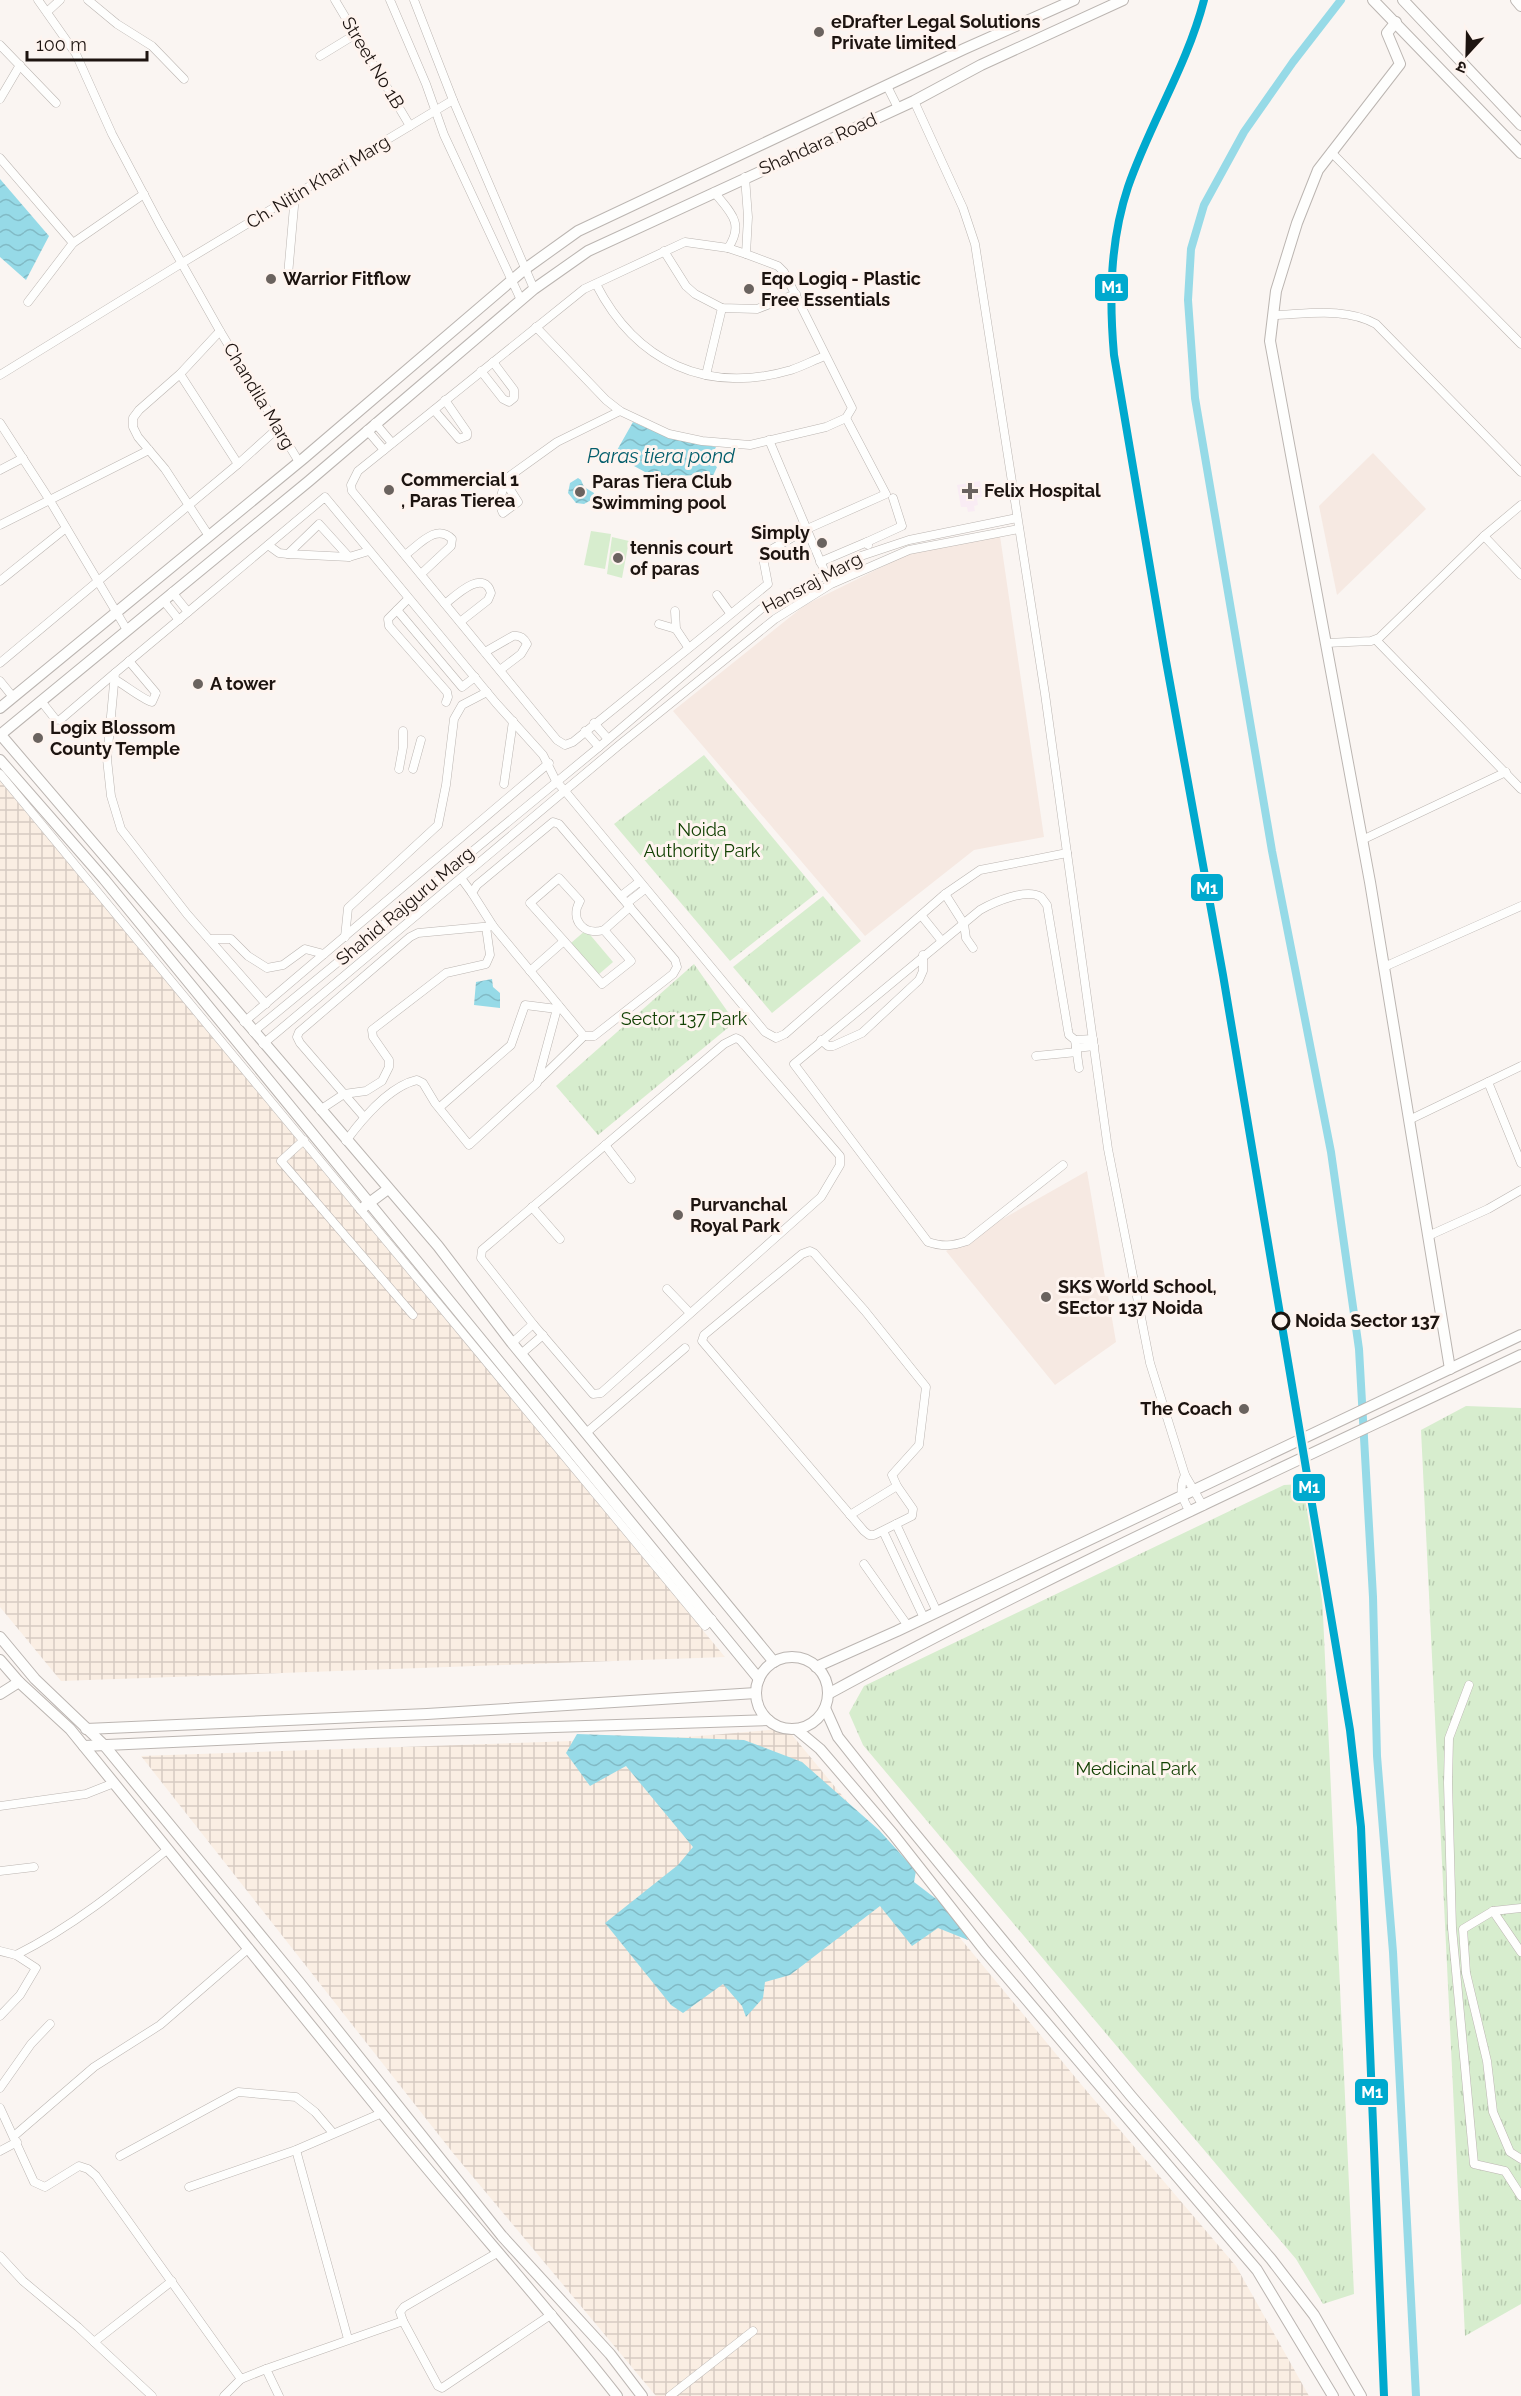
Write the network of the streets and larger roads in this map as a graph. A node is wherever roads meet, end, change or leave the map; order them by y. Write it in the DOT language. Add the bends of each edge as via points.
graph roads {
  1 [pos="38,0"];
  2 [pos="60,0"];
  3 [pos="88,0"];
  4 [pos="335,0"];
  5 [pos="390,0"];
  6 [pos="414,0"];
  7 [pos="1074,0"];
  8 [pos="1123,0"];
  9 [pos="1373,0"];
  10 [pos="1404,0"];
  11 [pos="1516,0"];
  12 [pos="1521,6"];
  13 [pos="47,12"];
  14 [pos="1393,20"];
  15 [pos="356,34"];
  16 [pos="0,45"];
  17 [pos="320,56"];
  18 [pos="20,65"];
  19 [pos="184,79"];
  20 [pos="887,86"];
  21 [pos="1495,97"];
  22 [pos="0,99"];
  23 [pos="453,100"];
  24 [pos="914,101"];
  25 [pos="56,103"];
  26 [pos="898,108"];
  27 [pos="1479,109"];
  28 [pos="436,110"];
  29 [pos="1521,125"];
  30 [pos="410,126"];
  31 [pos="1331,152"];
  32 [pos="1521,153"];
  33 [pos="0,158"];
  34 [pos="745,177"];
  35 [pos="714,192"];
  36 [pos="144,194"];
  37 [pos="295,195"];
  38 [pos="73,243"];
  39 [pos="728,248"];
  40 [pos="664,251"];
  41 [pos="746,254"];
  42 [pos="182,263"];
  43 [pos="525,269"];
  44 [pos="288,275"];
  45 [pos="512,280"];
  46 [pos="596,284"];
  47 [pos="534,289"];
  48 [pos="796,294"];
  49 [pos="521,300"];
  50 [pos="28,302"];
  51 [pos="722,308"];
  52 [pos="1273,315"];
  53 [pos="536,327"];
  54 [pos="220,331"];
  55 [pos="1521,344"];
  56 [pos="825,356"];
  57 [pos="493,362"];
  58 [pos="481,371"];
  59 [pos="180,374"];
  60 [pos="0,375"];
  61 [pos="706,375"];
  62 [pos="445,400"];
  63 [pos="434,410"];
  64 [pos="620,411"];
  65 [pos="846,418"];
  66 [pos="0,423"];
  67 [pos="371,426"];
  68 [pos="278,428"];
  69 [pos="769,440"];
  70 [pos="392,443"];
  71 [pos="149,450"];
  72 [pos="384,450"];
  73 [pos="23,458"];
  74 [pos="299,462"];
  75 [pos="238,464"];
  76 [pos="0,470"];
  77 [pos="1521,472"];
  78 [pos="506,483"];
  79 [pos="893,498"];
  80 [pos="49,499"];
  81 [pos="1521,505"];
  82 [pos="188,506"];
  83 [pos="1017,518"];
  84 [pos="0,525"];
  85 [pos="66,528"];
  86 [pos="807,529"];
  87 [pos="1019,529"];
  88 [pos="209,536"];
  89 [pos="1484,536"];
  90 [pos="867,542"];
  91 [pos="268,545"];
  92 [pos="369,551"];
  93 [pos="871,552"];
  94 [pos="288,554"];
  95 [pos="405,555"];
  96 [pos="349,557"];
  97 [pos="820,562"];
  98 [pos="421,574"];
  99 [pos="825,574"];
  100 [pos="1521,575"];
  101 [pos="98,579"];
  102 [pos="0,581"];
  103 [pos="831,584"];
  104 [pos="172,592"];
  105 [pos="717,595"];
  106 [pos="408,598"];
  107 [pos="163,600"];
  108 [pos="445,604"];
  109 [pos="397,610"];
  110 [pos="675,611"];
  111 [pos="116,612"];
  112 [pos="188,612"];
  113 [pos="730,614"];
  114 [pos="179,620"];
  115 [pos="460,622"];
  116 [pos="659,624"];
  117 [pos="676,629"];
  118 [pos="127,630"];
  119 [pos="1376,640"];
  120 [pos="1326,643"];
  121 [pos="688,647"];
  122 [pos="485,652"];
  123 [pos="129,661"];
  124 [pos="0,663"];
  125 [pos="500,670"];
  126 [pos="114,676"];
  127 [pos="475,677"];
  128 [pos="0,681"];
  129 [pos="487,692"];
  130 [pos="13,697"];
  131 [pos="41,701"];
  132 [pos="446,702"];
  133 [pos="0,708"];
  134 [pos="513,721"];
  135 [pos="594,723"];
  136 [pos="403,731"];
  137 [pos="585,731"];
  138 [pos="0,735"];
  139 [pos="608,739"];
  140 [pos="421,740"];
  141 [pos="599,747"];
  142 [pos="0,760"];
  143 [pos="549,763"];
  144 [pos="399,769"];
  145 [pos="413,769"];
  146 [pos="1506,772"];
  147 [pos="0,774"];
  148 [pos="556,781"];
  149 [pos="504,784"];
  150 [pos="1521,789"];
  151 [pos="565,791"];
  152 [pos="1362,840"];
  153 [pos="1066,853"];
  154 [pos="461,878"];
  155 [pos="639,882"];
  156 [pos="645,889"];
  157 [pos="472,893"];
  158 [pos="945,894"];
  159 [pos="626,902"];
  160 [pos="1521,906"];
  161 [pos="921,915"];
  162 [pos="964,924"];
  163 [pos="490,927"];
  164 [pos="604,930"];
  165 [pos="345,937"];
  166 [pos="209,939"];
  167 [pos="941,940"];
  168 [pos="564,941"];
  169 [pos="974,948"];
  170 [pos="324,954"];
  171 [pos="923,955"];
  172 [pos="1384,967"];
  173 [pos="530,971"];
  174 [pos="266,1004"];
  175 [pos="557,1007"];
  176 [pos="244,1022"];
  177 [pos="253,1032"];
  178 [pos="584,1036"];
  179 [pos="820,1040"];
  180 [pos="1093,1042"];
  181 [pos="263,1044"];
  182 [pos="1076,1047"];
  183 [pos="1036,1056"];
  184 [pos="1521,1066"];
  185 [pos="1079,1068"];
  186 [pos="1488,1082"];
  187 [pos="537,1083"];
  188 [pos="344,1094"];
  189 [pos="440,1107"];
  190 [pos="320,1110"];
  191 [pos="364,1117"];
  192 [pos="1409,1120"];
  193 [pos="304,1140"];
  194 [pos="346,1141"];
  195 [pos="604,1145"];
  196 [pos="1521,1163"];
  197 [pos="1063,1165"];
  198 [pos="631,1179"];
  199 [pos="388,1189"];
  200 [pos="1521,1190"];
  201 [pos="366,1206"];
  202 [pos="532,1208"];
  203 [pos="1428,1236"];
  204 [pos="560,1239"];
  205 [pos="667,1289"];
  206 [pos="690,1313"];
  207 [pos="413,1315"];
  208 [pos="533,1324"];
  209 [pos="543,1335"];
  210 [pos="1521,1335"];
  211 [pos="512,1343"];
  212 [pos="685,1348"];
  213 [pos="521,1354"];
  214 [pos="1521,1355"];
  215 [pos="1450,1369"];
  216 [pos="586,1433"];
  217 [pos="1185,1475"];
  218 [pos="897,1486"];
  219 [pos="1194,1490"];
  220 [pos="1181,1496"];
  221 [pos="1203,1506"];
  222 [pos="1190,1512"];
  223 [pos="850,1515"];
  224 [pos="897,1524"];
  225 [pos="883,1531"];
  226 [pos="864,1564"];
  227 [pos="937,1612"];
  228 [pos="924,1618"];
  229 [pos="908,1626"];
  230 [pos="0,1637"];
  231 [pos="0,1660"];
  232 [pos="774,1662"];
  233 [pos="816,1667"];
  234 [pos="759,1678"];
  235 [pos="19,1682"];
  236 [pos="1469,1685"];
  237 [pos="756,1693"];
  238 [pos="0,1694"];
  239 [pos="828,1694"];
  240 [pos="825,1708"];
  241 [pos="768,1720"];
  242 [pos="70,1729"];
  243 [pos="89,1729"];
  244 [pos="796,1729"];
  245 [pos="104,1745"];
  246 [pos="84,1746"];
  247 [pos="114,1783"];
  248 [pos="0,1806"];
  249 [pos="168,1849"];
  250 [pos="34,1866"];
  251 [pos="0,1871"];
  252 [pos="1521,1908"];
  253 [pos="1493,1911"];
  254 [pos="249,1948"];
  255 [pos="0,1951"];
  256 [pos="1521,1952"];
  257 [pos="16,1955"];
  258 [pos="0,2016"];
  259 [pos="50,2024"];
  260 [pos="0,2088"];
  261 [pos="0,2108"];
  262 [pos="381,2113"];
  263 [pos="333,2133"];
  264 [pos="15,2139"];
  265 [pos="296,2150"];
  266 [pos="0,2151"];
  267 [pos="120,2156"];
  268 [pos="1521,2159"];
  269 [pos="189,2187"];
  270 [pos="1521,2196"];
  271 [pos="502,2236"];
  272 [pos="493,2249"];
  273 [pos="0,2256"];
  274 [pos="172,2281"];
  275 [pos="552,2314"];
  276 [pos="403,2321"];
  277 [pos="753,2331"];
  278 [pos="348,2340"];
  279 [pos="94,2343"];
  280 [pos="266,2369"];
  281 [pos="241,2379"];
  282 [pos="152,2396"];
  283 [pos="224,2396"];
  284 [pos="279,2396"];
  285 [pos="617,2396"];
  286 [pos="642,2396"];
  287 [pos="670,2396"];
  288 [pos="1333,2396"];
  289 [pos="1360,2396"];
  1 -- 13 [label="street, Chandila Marg"];
  2 -- 13 [label="street"];
  3 -- 19 [label="street" via="152,46"];
  4 -- 15 [label="street, Street No 1B"];
  5 -- 28 [label="street"];
  6 -- 23 [label="street"];
  7 -- 20 [label="street, Shahdara Road"];
  8 -- 24 [label="street, Shahdara Road" via="981,65"];
  9 -- 14 [label="street"];
  10 -- 21 [label="street"];
  11 -- 12 [label="street"];
  13 -- 36 [label="street, Chandila Marg" via="83,66 112,134"];
  14 -- 27 [label="street"];
  14 -- 31 [label="street" via="1387,33 1401,64"];
  15 -- 17 [label="street"];
  15 -- 30 [label="street, Street No 1B"];
  16 -- 18 [label="street"];
  18 -- 22 [label="street"];
  18 -- 25 [label="street"];
  20 -- 26 [label="street"];
  20 -- 43 [label="street, Shahdara Road" via="578,231"];
  21 -- 27 [label="street"];
  21 -- 29 [label="street"];
  23 -- 28 [label="street, Ch. Nitin Khari Marg"];
  23 -- 43 [label="street"];
  24 -- 26 [label="street, Shahdara Road"];
  24 -- 83 [label="street" via="963,208 975,244"];
  26 -- 34 [label="street, Shahdara Road"];
  27 -- 32 [label="street"];
  28 -- 30 [label="street, Ch. Nitin Khari Marg"];
  28 -- 45 [label="street"];
  30 -- 37 [label="street, Ch. Nitin Khari Marg"];
  31 -- 52 [label="street" via="1318,170 1297,222 1276,291"];
  31 -- 55 [label="street"];
  33 -- 38 [label="street"];
  34 -- 35 [label="street, Shahdara Road"];
  34 -- 41 [label="street"];
  35 -- 39 [label="street" via="736,223"];
  35 -- 47 [label="street, Shahdara Road" via="588,251"];
  36 -- 38 [label="street"];
  36 -- 42 [label="street, Chandila Marg"];
  37 -- 42 [label="street, Ch. Nitin Khari Marg"];
  37 -- 44 [label="street"];
  38 -- 50 [label="street"];
  39 -- 40 [label="street" via="689,241"];
  39 -- 41 [label="street"];
  40 -- 46 [label="street"];
  40 -- 51 [label="street" via="686,286"];
  41 -- 48 [label="street" via="782,268"];
  42 -- 54 [label="street, Chandila Marg"];
  42 -- 60 [label="street, Ch. Nitin Khari Marg"];
  43 -- 45 [label="street, Shahdara Road"];
  43 -- 47 [label="street"];
  45 -- 49 [label="street"];
  45 -- 74 [label="street, Shahdara Road"];
  46 -- 53 [label="street"];
  46 -- 61 [label="street" via="615,315 640,344 681,369"];
  47 -- 49 [label="street, Shahdara Road"];
  48 -- 51 [label="street" via="757,309"];
  48 -- 56 [label="street"];
  49 -- 67 [label="street, Shahdara Road"];
  51 -- 61 [label="street"];
  52 -- 77 [label="street" via="1365,317"];
  52 -- 120 [label="street" via="1270,341"];
  53 -- 57 [label="street"];
  53 -- 64 [label="street"];
  54 -- 59 [label="street"];
  54 -- 68 [label="street, Chandila Marg"];
  56 -- 61 [label="street" via="768,375"];
  56 -- 65 [label="street" via="852,408"];
  57 -- 58 [label="street"];
  57 -- 58 [label="street" via="514,390 514,398 509,402 502,399"];
  58 -- 62 [label="street"];
  59 -- 71 [label="street" via="133,418 133,427"];
  59 -- 75 [label="street"];
  62 -- 63 [label="street"];
  62 -- 63 [label="street" via="467,436 459,439"];
  63 -- 70 [label="street"];
  64 -- 69 [label="street" via="669,434 702,441 743,446"];
  64 -- 78 [label="street" via="557,442 507,478"];
  65 -- 69 [label="street"];
  65 -- 86 [label="street" via="886,494"];
  66 -- 73 [label="street"];
  67 -- 70 [label="street"];
  67 -- 72 [label="street"];
  67 -- 104 [label="street, Shahdara Road"];
  68 -- 74 [label="street, Chandila Marg"];
  68 -- 75 [label="street"];
  69 -- 86 [label="street"];
  70 -- 72 [label="street"];
  71 -- 80 [label="street"];
  71 -- 82 [label="street"];
  72 -- 95 [label="street" via="358,471 352,491"];
  73 -- 76 [label="street"];
  73 -- 80 [label="street"];
  74 -- 88 [label="street, Shahdara Road"];
  75 -- 82 [label="street"];
  79 -- 90 [label="street" via="903,525"];
  80 -- 84 [label="street"];
  80 -- 85 [label="street"];
  81 -- 89 [label="street"];
  82 -- 88 [label="street"];
  82 -- 101 [label="street"];
  83 -- 87 [label="street"];
  83 -- 93 [label="street, Hansraj Marg" via="909,540"];
  85 -- 101 [label="street"];
  85 -- 102 [label="street"];
  86 -- 97 [label="street"];
  86 -- 113 [label="street" via="767,552 763,558 769,583"];
  87 -- 103 [label="street, Hansraj Marg" via="909,550"];
  87 -- 153 [label="street"];
  88 -- 111 [label="street, Shahdara Road"];
  89 -- 100 [label="street"];
  89 -- 119 [label="street"];
  90 -- 93 [label="street"];
  90 -- 97 [label="street"];
  91 -- 92 [label="street" via="324,497"];
  91 -- 94 [label="street"];
  91 -- 112 [label="street"];
  92 -- 96 [label="street"];
  92 -- 106 [label="street"];
  93 -- 99 [label="street, Hansraj Marg"];
  94 -- 96 [label="street"];
  94 -- 96 [label="street" via="319,524"];
  95 -- 98 [label="street"];
  95 -- 98 [label="street" via="436,532 452,539 451,546"];
  97 -- 99 [label="street"];
  98 -- 108 [label="street"];
  99 -- 103 [label="street"];
  99 -- 139 [label="street, Hansraj Marg" via="761,609"];
  101 -- 111 [label="street"];
  101 -- 124 [label="street"];
  103 -- 151 [label="street, Hansraj Marg" via="775,619"];
  104 -- 107 [label="street, Shahdara Road"];
  104 -- 112 [label="street"];
  105 -- 113 [label="street"];
  106 -- 109 [label="street"];
  106 -- 127 [label="street"];
  107 -- 114 [label="street"];
  107 -- 118 [label="street, Shahdara Road"];
  108 -- 115 [label="street"];
  108 -- 115 [label="street" via="473,583 487,586 491,593 488,600"];
  109 -- 127 [label="street" via="462,687"];
  109 -- 132 [label="street" via="388,619 389,626 447,693"];
  110 -- 117 [label="street"];
  111 -- 118 [label="street"];
  111 -- 130 [label="street, Shahdara Road"];
  112 -- 114 [label="street"];
  113 -- 121 [label="street"];
  114 -- 123 [label="street"];
  115 -- 122 [label="street"];
  116 -- 117 [label="street"];
  117 -- 121 [label="street"];
  118 -- 131 [label="street, Shahdara Road"];
  119 -- 120 [label="street"];
  119 -- 146 [label="street"];
  120 -- 152 [label="street"];
  121 -- 135 [label="street"];
  122 -- 125 [label="street"];
  122 -- 125 [label="street" via="513,636 525,640 525,650"];
  123 -- 126 [label="street"];
  123 -- 126 [label="street" via="156,693 152,702"];
  125 -- 137 [label="street" via="561,744 569,744"];
  126 -- 131 [label="street" via="58,720"];
  126 -- 166 [label="street" via="107,759 111,796 121,829"];
  127 -- 129 [label="street"];
  128 -- 130 [label="street"];
  129 -- 134 [label="street"];
  129 -- 165 [label="street" via="462,705 454,719 438,825 348,908"];
  130 -- 133 [label="street, Shahdara Road"];
  131 -- 138 [label="street, Shahdara Road"];
  134 -- 143 [label="street"];
  134 -- 149 [label="street"];
  135 -- 137 [label="street"];
  135 -- 139 [label="street"];
  136 -- 144 [label="street"];
  137 -- 141 [label="street"];
  138 -- 176 [label="street"];
  139 -- 141 [label="street, Hansraj Marg"];
  140 -- 145 [label="street"];
  141 -- 148 [label="street, Hansraj Marg"];
  142 -- 201 [label="street" via="104,879"];
  143 -- 148 [label="street"];
  143 -- 165 [label="street"];
  146 -- 150 [label="street"];
  146 -- 152 [label="street"];
  147 -- 193 [label="street"];
  148 -- 151 [label="street"];
  148 -- 177 [label="street, Shahid Rajguru Marg"];
  151 -- 154 [label="street, Shahid Rajguru Marg"];
  151 -- 155 [label="street"];
  152 -- 172 [label="street"];
  153 -- 158 [label="street" via="980,870"];
  153 -- 180 [label="street"];
  154 -- 157 [label="street"];
  154 -- 181 [label="street, Shahid Rajguru Marg"];
  155 -- 156 [label="street"];
  155 -- 159 [label="street"];
  156 -- 159 [label="street"];
  156 -- 161 [label="street" via="765,1032 776,1038"];
  157 -- 159 [label="street" via="553,822 559,824"];
  157 -- 163 [label="street"];
  158 -- 161 [label="street"];
  158 -- 162 [label="street"];
  159 -- 164 [label="street"];
  159 -- 178 [label="street" via="677,967 594,1036"];
  160 -- 172 [label="street"];
  161 -- 167 [label="street"];
  162 -- 167 [label="street"];
  162 -- 169 [label="street" via="966,938"];
  162 -- 182 [label="street" via="998,900 1031,894 1041,897 1047,905 1053,934 1069,1035"];
  163 -- 173 [label="street"];
  163 -- 188 [label="street" via="489,961 446,973 375,1026 371,1034 389,1060 389,1067 378,1085"];
  163 -- 188 [label="street" via="410,937 302,1028 297,1037 300,1043"];
  164 -- 168 [label="street" via="631,960 602,984"];
  164 -- 168 [label="street" via="591,931 579,924 575,918 580,901 559,878 530,903"];
  165 -- 170 [label="street"];
  166 -- 170 [label="street" via="231,939 267,968 283,965 305,949"];
  166 -- 174 [label="street"];
  167 -- 171 [label="street"];
  168 -- 173 [label="street"];
  170 -- 174 [label="street"];
  171 -- 179 [label="street"];
  171 -- 179 [label="street" via="919,980 862,1033 833,1046"];
  172 -- 192 [label="street"];
  173 -- 175 [label="street"];
  174 -- 176 [label="street"];
  175 -- 178 [label="street"];
  175 -- 187 [label="street"];
  175 -- 189 [label="street" via="525,1005 511,1045"];
  176 -- 177 [label="street"];
  177 -- 181 [label="street"];
  178 -- 187 [label="street"];
  179 -- 197 [label="street" via="795,1066 928,1242 947,1246 967,1241"];
  180 -- 182 [label="street"];
  180 -- 217 [label="street" via="1108,1149 1150,1363"];
  181 -- 190 [label="street"];
  182 -- 183 [label="street"];
  182 -- 185 [label="street"];
  184 -- 186 [label="street"];
  186 -- 192 [label="street"];
  186 -- 196 [label="street"];
  187 -- 189 [label="street" via="469,1145"];
  188 -- 190 [label="street"];
  188 -- 191 [label="street"];
  189 -- 191 [label="street" via="417,1080 406,1083"];
  190 -- 194 [label="street"];
  191 -- 194 [label="street"];
  192 -- 203 [label="street"];
  193 -- 201 [label="street"];
  193 -- 207 [label="street" via="281,1161"];
  194 -- 199 [label="street"];
  195 -- 198 [label="street"];
  195 -- 202 [label="street"];
  195 -- 206 [label="street" via="736,1038 840,1156 840,1165 821,1197"];
  199 -- 201 [label="street"];
  199 -- 211 [label="street" via="438,1246"];
  200 -- 203 [label="street"];
  201 -- 234 [label="street"];
  202 -- 204 [label="street"];
  202 -- 208 [label="street" via="481,1254"];
  203 -- 215 [label="street"];
  205 -- 206 [label="street"];
  206 -- 209 [label="street" via="596,1394 590,1392"];
  208 -- 209 [label="street"];
  208 -- 211 [label="street"];
  209 -- 213 [label="street"];
  210 -- 215 [label="street"];
  211 -- 213 [label="street"];
  212 -- 216 [label="street"];
  213 -- 216 [label="street"];
  214 -- 221 [label="street"];
  215 -- 219 [label="street"];
  216 -- 232 [label="street"];
  217 -- 219 [label="street"];
  217 -- 220 [label="street"];
  218 -- 223 [label="street"];
  218 -- 223 [label="street" via="892,1475 921,1440 926,1388 814,1253 802,1254 701,1338"];
  218 -- 224 [label="street" via="914,1512"];
  219 -- 220 [label="street"];
  219 -- 221 [label="street"];
  220 -- 222 [label="street"];
  220 -- 227 [label="street"];
  221 -- 222 [label="street"];
  222 -- 239 [label="street" via="918,1645"];
  223 -- 225 [label="street" via="869,1535"];
  224 -- 225 [label="street"];
  224 -- 227 [label="street"];
  225 -- 228 [label="street"];
  226 -- 229 [label="street"];
  227 -- 228 [label="street"];
  228 -- 229 [label="street"];
  229 -- 233 [label="street"];
  230 -- 243 [label="street" via="35,1678"];
  231 -- 235 [label="street"];
  232 -- 233 [label="street" via="796,1658"];
  232 -- 234 [label="street"];
  233 -- 239 [label="street" via="825,1679"];
  234 -- 237 [label="street"];
  235 -- 238 [label="street"];
  235 -- 242 [label="street"];
  236 -- 270 [label="street" via="1449,1738 1448,1813 1452,1928 1474,2164 1504,2171"];
  237 -- 241 [label="street" via="759,1708"];
  237 -- 243 [label="street" via="427,1714"];
  239 -- 240 [label="street"];
  240 -- 244 [label="street" via="810,1725"];
  240 -- 289 [label="street" via="838,1737 913,1832 1314,2315"];
  241 -- 244 [label="street" via="781,1728"];
  241 -- 245 [label="street"];
  242 -- 243 [label="street"];
  242 -- 246 [label="street"];
  243 -- 245 [label="street"];
  244 -- 288 [label="street" via="820,1749 893,1834 985,1951 1257,2270"];
  245 -- 246 [label="street"];
  245 -- 271 [label="street"];
  246 -- 247 [label="street"];
  247 -- 248 [label="street" via="86,1794"];
  247 -- 249 [label="street"];
  249 -- 254 [label="street"];
  249 -- 257 [label="street" via="102,1902"];
  250 -- 251 [label="street"];
  252 -- 253 [label="street"];
  253 -- 256 [label="street"];
  253 -- 268 [label="street" via="1463,1929 1466,1973 1487,2061 1493,2112 1510,2152"];
  254 -- 262 [label="street"];
  254 -- 264 [label="street" via="160,2025 94,2067"];
  255 -- 257 [label="street"];
  257 -- 258 [label="street" via="36,1968 20,1995"];
  259 -- 260 [label="street"];
  261 -- 264 [label="street"];
  262 -- 263 [label="street"];
  262 -- 272 [label="street"];
  263 -- 265 [label="street"];
  263 -- 267 [label="street" via="296,2097 238,2092"];
  264 -- 266 [label="street"];
  264 -- 274 [label="street" via="34,2182 41,2187 79,2166 96,2175"];
  265 -- 269 [label="street"];
  265 -- 278 [label="street"];
  271 -- 272 [label="street"];
  271 -- 286 [label="street" via="610,2354"];
  272 -- 275 [label="street"];
  272 -- 276 [label="street" via="404,2307 399,2313"];
  273 -- 279 [label="street"];
  274 -- 279 [label="street"];
  274 -- 281 [label="street"];
  275 -- 276 [label="street" via="442,2388"];
  275 -- 285 [label="street"];
  276 -- 278 [label="street"];
  277 -- 287 [label="street"];
  278 -- 280 [label="street"];
  279 -- 282 [label="street"];
  280 -- 281 [label="street"];
  280 -- 284 [label="street"];
  281 -- 283 [label="street"];
}
